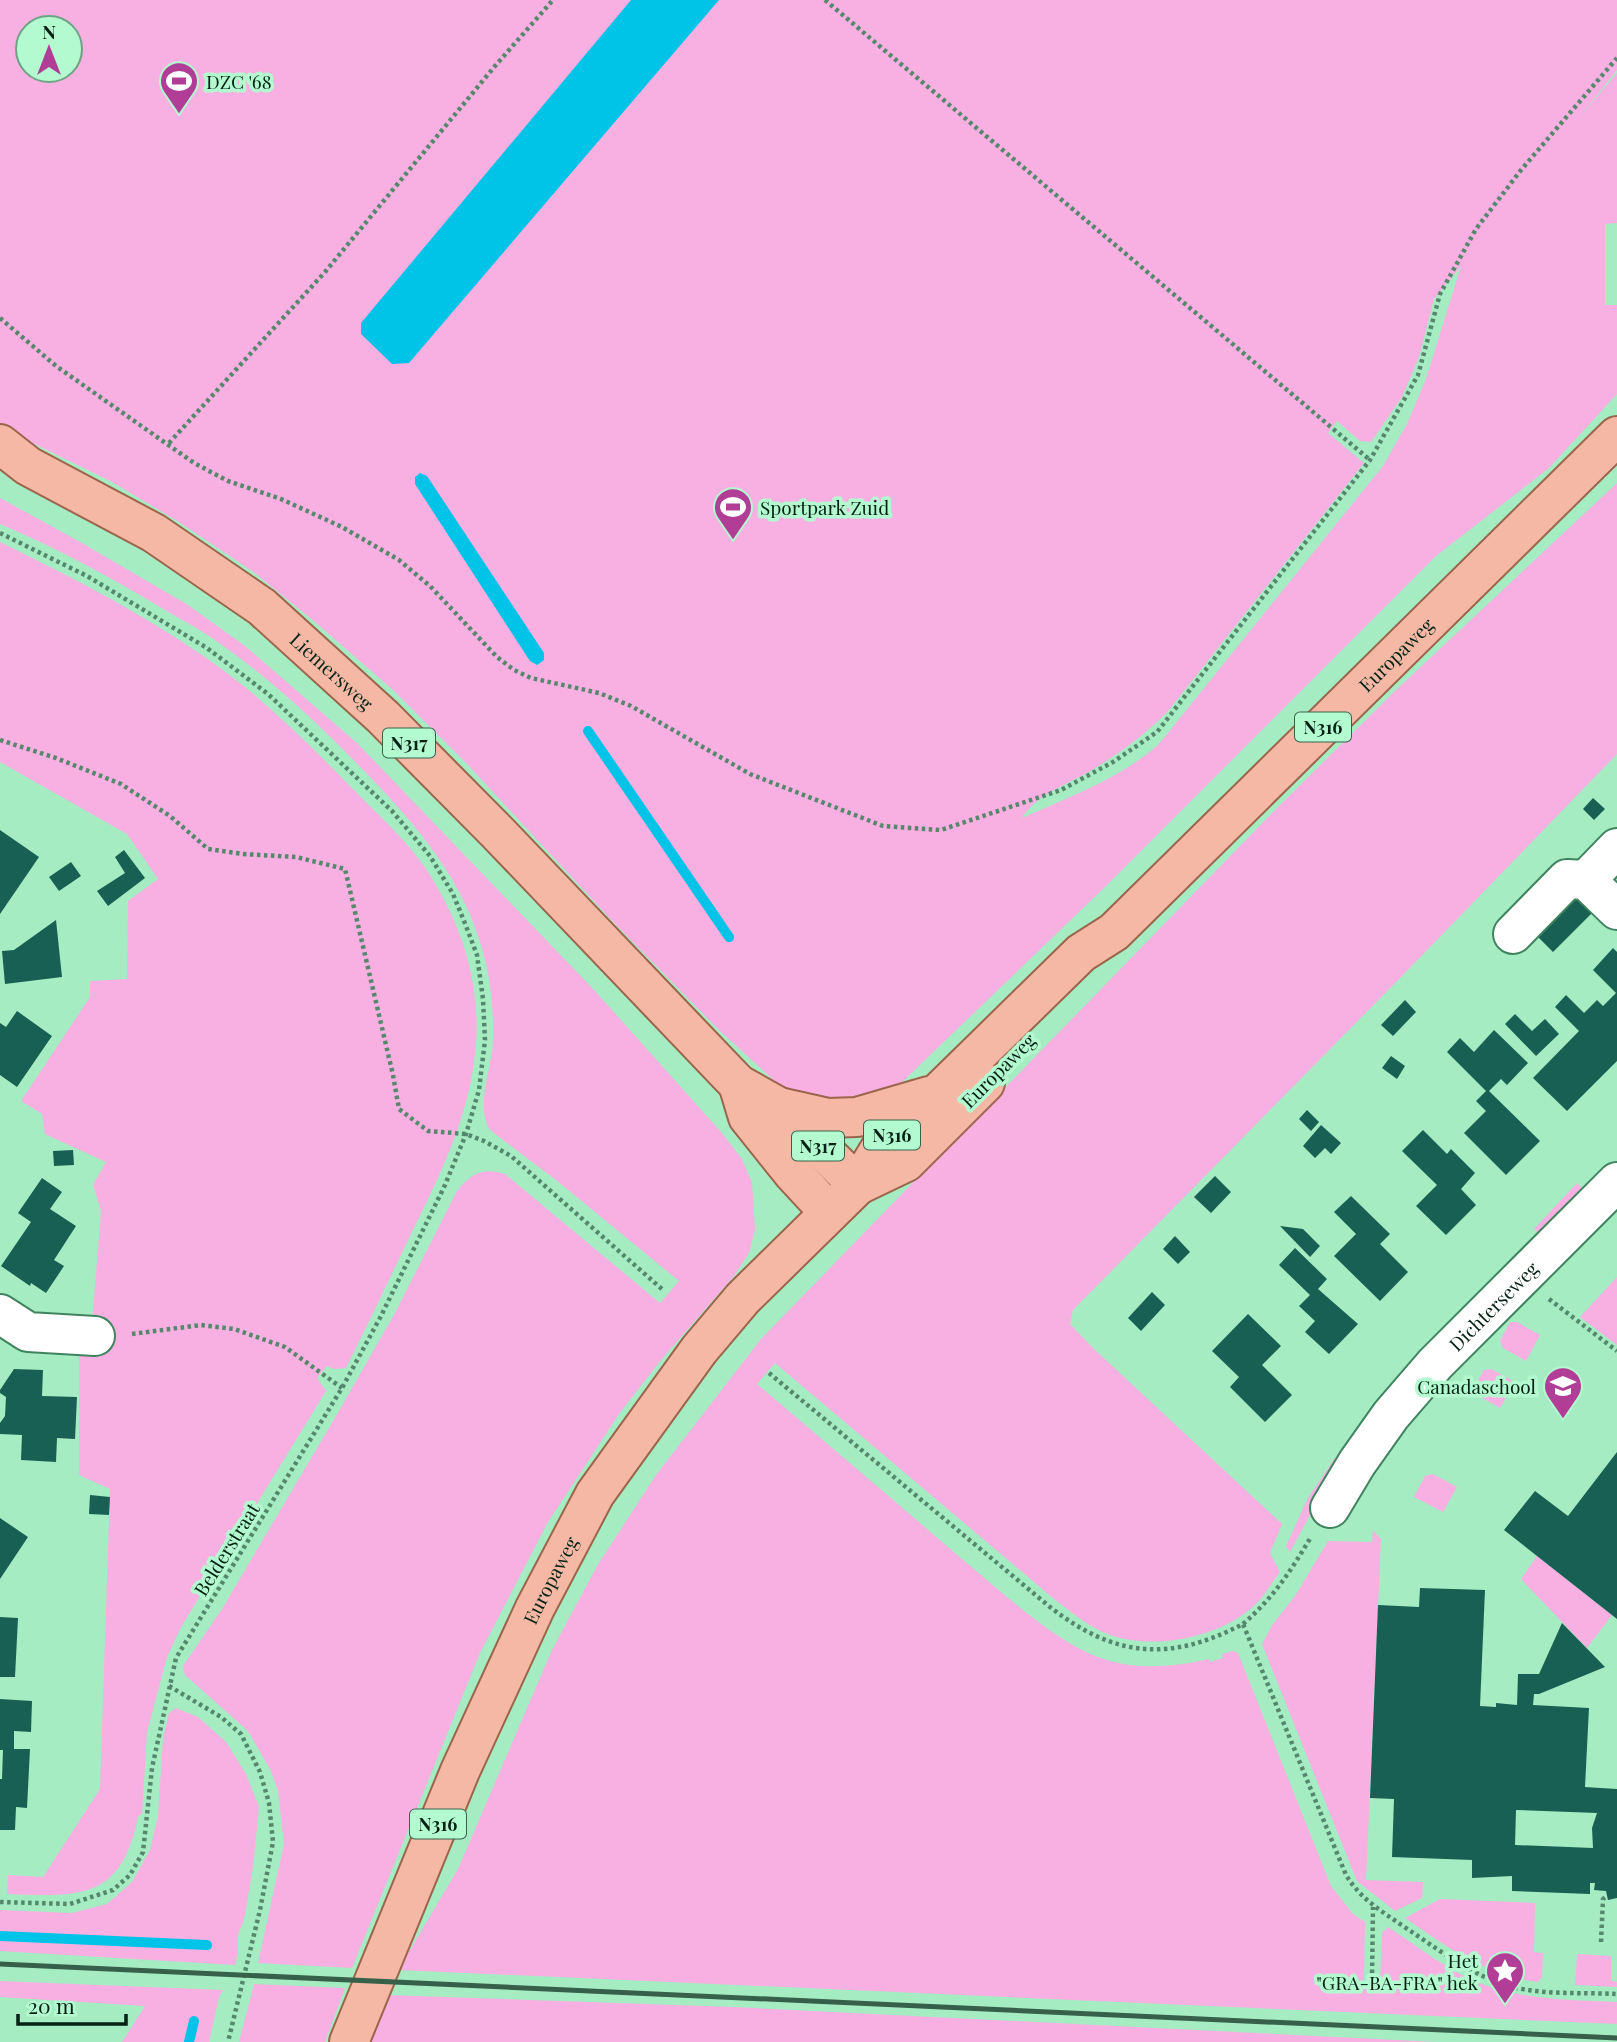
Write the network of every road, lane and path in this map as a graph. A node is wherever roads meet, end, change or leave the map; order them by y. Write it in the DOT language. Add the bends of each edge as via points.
graph roads {
  1 [pos="553,0"];
  2 [pos="825,0"];
  3 [pos="1617,58"];
  4 [pos="0,318"];
  5 [pos="1617,436"];
  6 [pos="169,443"];
  7 [pos="10,456"];
  8 [pos="1370,460"];
  9 [pos="0,533"];
  10 [pos="0,740"];
  11 [pos="1617,848"];
  12 [pos="1586,880"];
  13 [pos="1617,910"];
  14 [pos="1114,932"];
  15 [pos="1513,934"];
  16 [pos="738,1084"];
  17 [pos="937,1094"];
  18 [pos="779,1107"];
  19 [pos="466,1134"];
  20 [pos="1617,1182"];
  21 [pos="858,1185"];
  22 [pos="829,1212"];
  23 [pos="1520,1278"];
  24 [pos="663,1290"];
  25 [pos="0,1314"];
  26 [pos="94,1336"];
  27 [pos="1617,1351"];
  28 [pos="769,1373"];
  29 [pos="341,1388"];
  30 [pos="1330,1508"];
  31 [pos="1243,1624"];
  32 [pos="169,1686"];
  33 [pos="1607,1896"];
  34 [pos="0,1902"];
  35 [pos="1373,1907"];
  36 [pos="1601,1942"];
  37 [pos="1372,1980"];
  38 [pos="1617,1994"];
  39 [pos="228,2042"];
  40 [pos="349,2042"];
  1 -- 6 [label="path" via="325,272"];
  2 -- 8 [label="path"];
  3 -- 8 [label="path" via="1476,229 1440,294 1418,375"];
  4 -- 6 [label="path" via="56,366"];
  5 -- 14 [label="main road, Europaweg / N316"];
  6 -- 8 [label="path" via="228,481 342,527 399,560 430,586 496,657 531,678 599,693 631,706 750,774 883,826 941,830 1061,790 1157,732"];
  7 -- 16 [label="main road, Liemersweg / N317" via="154,533 262,607 383,717"];
  9 -- 19 [label="path" via="88,576 228,663 268,694 392,811 430,856 453,894 477,955 484,999 479,1090"];
  10 -- 19 [label="path" via="121,784 170,816 208,849 296,857 345,869 399,1109 428,1131"];
  11 -- 12 [label="street"];
  12 -- 13 [label="street"];
  12 -- 15 [label="street" via="1567,879"];
  14 -- 17 [label="main road, Europaweg / N316" via="1081,953"];
  14 -- 21 [label="main road, Europaweg / N316" via="1099,970 906,1162"];
  16 -- 18 [label="main road, Liemersweg / N317"];
  16 -- 22 [label="main road, Liemersweg / N317" via="748,1117"];
  17 -- 18 [label="main road" via="857,1117 828,1118"];
  17 -- 21 [label="main road, Europaweg / N316" via="884,1142"];
  18 -- 21 [label="main road, Liemersweg / N317"];
  19 -- 24 [label="path" via="511,1156"];
  19 -- 29 [label="path, Belderstraat" via="382,1316"];
  20 -- 23 [label="street, Dichterseweg"];
  21 -- 22 [label="main road, Europaweg / N316"];
  22 -- 40 [label="main road, Europaweg / N316" via="743,1298 699,1350 595,1494 535,1608 460,1771"];
  23 -- 27 [label="path"];
  23 -- 30 [label="street, Dichterseweg" via="1391,1415"];
  25 -- 26 [label="street" via="28,1332"];
  26 -- 29 [label="path" via="201,1325 234,1329 285,1347"];
  28 -- 31 [label="path" via="1050,1607 1098,1639 1129,1648 1161,1650 1201,1644"];
  29 -- 32 [label="path, Belderstraat" via="176,1658"];
  30 -- 31 [label="path" via="1286,1578"];
  31 -- 35 [label="path" via="1346,1875"];
  32 -- 34 [label="path, Belderstraat" via="152,1768 143,1852 130,1875 113,1890 70,1904"];
  32 -- 39 [label="path" via="241,1734 269,1803 273,1842"];
  33 -- 36 [label="path" via="1603,1899"];
  35 -- 37 [label="path"];
  35 -- 38 [label="path" via="1459,1964 1501,1983 1540,1991"];
}
